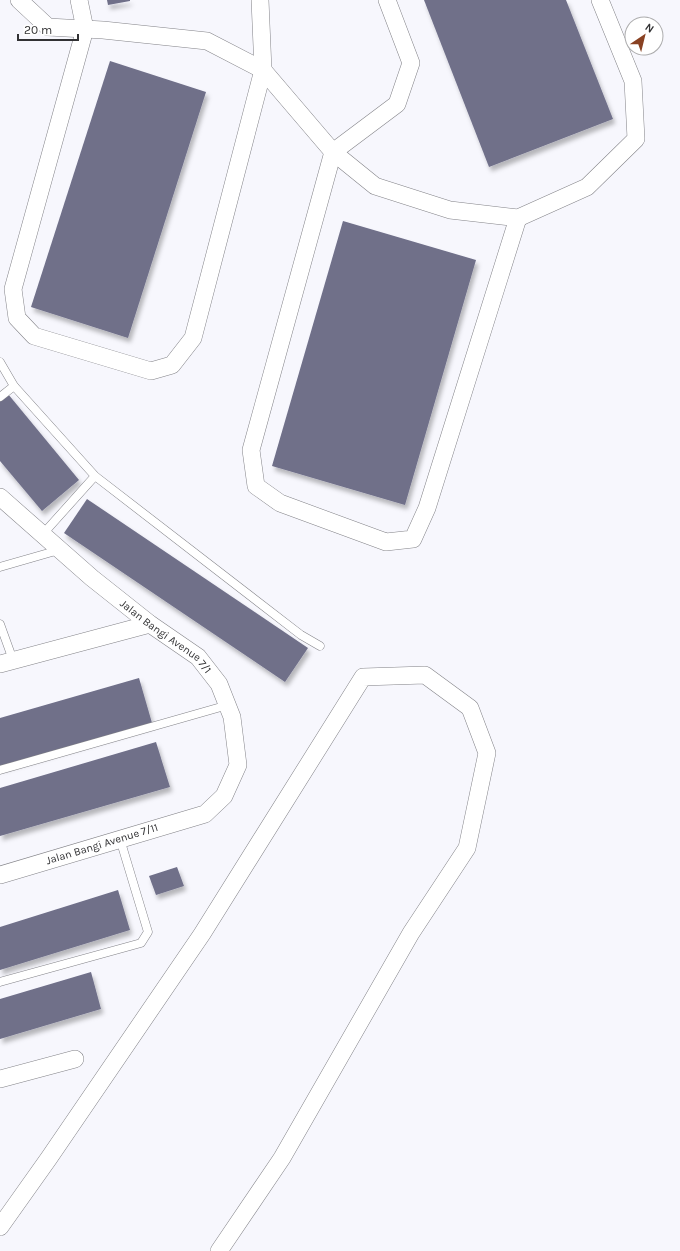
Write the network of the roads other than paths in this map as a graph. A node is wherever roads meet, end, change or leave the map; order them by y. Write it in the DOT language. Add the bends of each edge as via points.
graph roads {
  1 [pos="19,0"];
  2 [pos="79,0"];
  3 [pos="260,0"];
  4 [pos="387,0"];
  5 [pos="600,0"];
  6 [pos="85,29"];
  7 [pos="263,70"];
  8 [pos="333,152"];
  9 [pos="518,218"];
  10 [pos="0,362"];
  11 [pos="14,386"];
  12 [pos="0,397"];
  13 [pos="95,476"];
  14 [pos="0,497"];
  15 [pos="42,535"];
  16 [pos="60,549"];
  17 [pos="0,567"];
  18 [pos="0,624"];
  19 [pos="150,624"];
  20 [pos="320,646"];
  21 [pos="7,662"];
  22 [pos="228,705"];
  23 [pos="0,770"];
  24 [pos="205,814"];
  25 [pos="120,839"];
  26 [pos="0,875"];
  27 [pos="0,982"];
  28 [pos="74,1058"];
  29 [pos="0,1079"];
  30 [pos="0,1227"];
  31 [pos="219,1251"];
  1 -- 6 [label="street" via="48,27"];
  2 -- 6 [label="street"];
  3 -- 7 [label="street"];
  4 -- 8 [label="street" via="411,63 397,104"];
  5 -- 9 [label="street" via="633,81 636,139 587,187"];
  6 -- 7 [label="street" via="207,41"];
  6 -- 7 [label="street" via="13,289 17,318 34,336 151,371 172,365 193,338"];
  7 -- 8 [label="street"];
  8 -- 9 [label="street" via="375,186 450,210"];
  8 -- 9 [label="street" via="251,450 256,486 280,502 386,542 413,539 427,508"];
  10 -- 11 [label="lane"];
  11 -- 12 [label="lane"];
  11 -- 13 [label="lane"];
  13 -- 15 [label="lane"];
  13 -- 20 [label="lane" via="301,635"];
  14 -- 15 [label="street, Jalan Bangi Avenue 7/1"];
  15 -- 16 [label="street, Jalan Bangi Avenue 7/1"];
  16 -- 17 [label="lane"];
  16 -- 19 [label="street, Jalan Bangi Avenue 7/1"];
  18 -- 21 [label="lane"];
  19 -- 21 [label="street"];
  19 -- 22 [label="street, Jalan Bangi Avenue 7/1" via="198,657 219,684"];
  22 -- 23 [label="lane"];
  22 -- 24 [label="street, Jalan Bangi Avenue 7/1" via="238,765 224,796"];
  24 -- 25 [label="street, Jalan Bangi Avenue 7/11"];
  25 -- 26 [label="street, Jalan Bangi Avenue 7/11"];
  25 -- 27 [label="lane" via="148,932 141,943"];
  28 -- 29 [label="street"];
  30 -- 31 [label="street" via="202,934 363,677 425,675 470,708 487,753 467,848 411,933 282,1158"];
}
